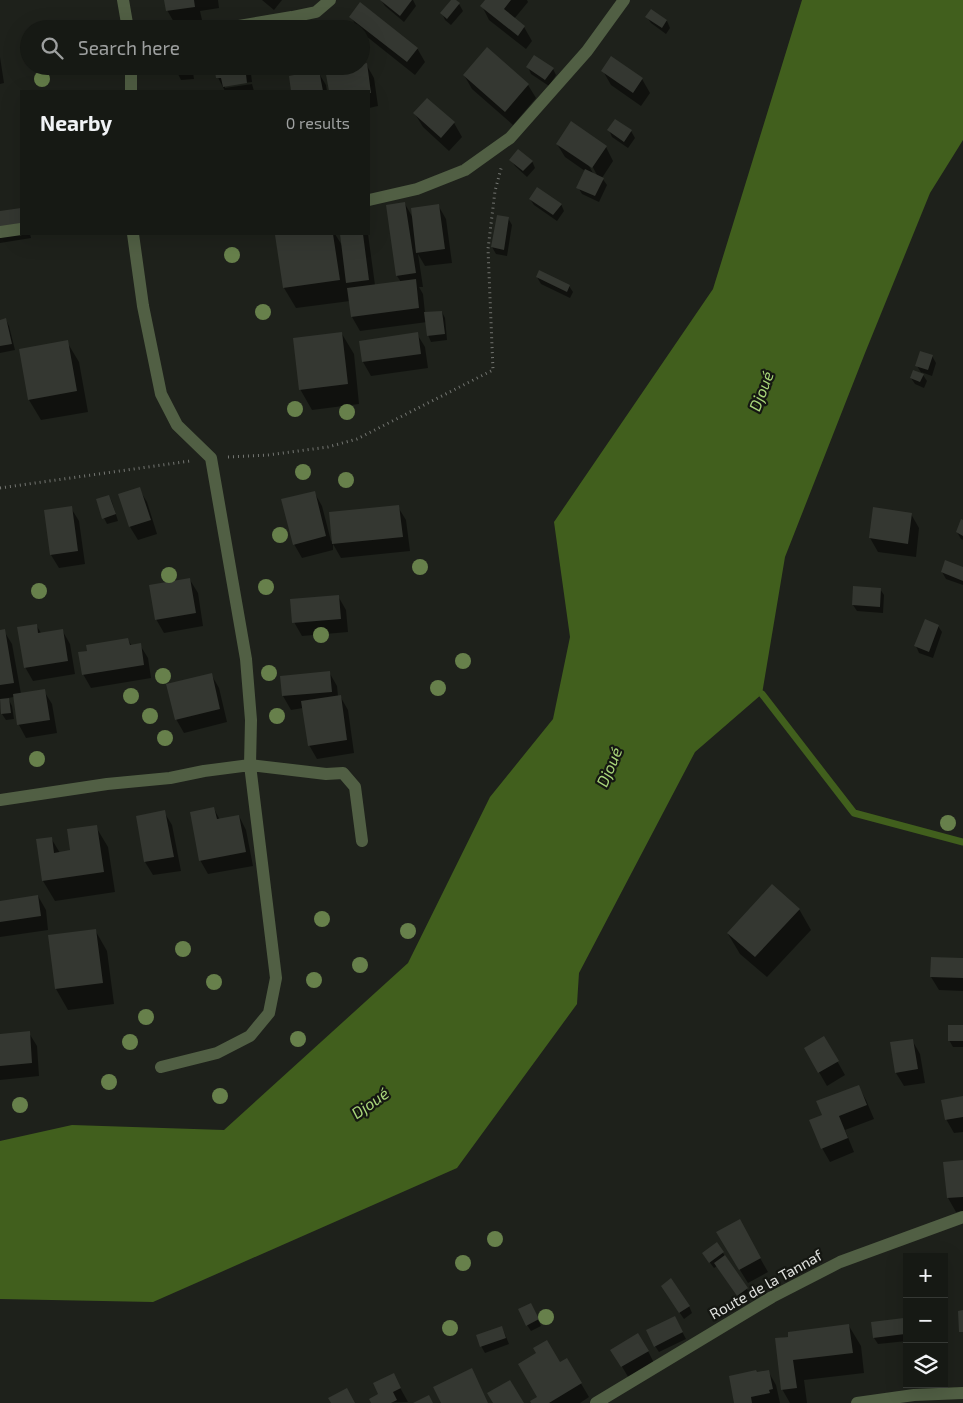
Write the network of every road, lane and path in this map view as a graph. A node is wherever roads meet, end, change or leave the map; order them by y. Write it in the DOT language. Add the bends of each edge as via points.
graph roads {
  1 [pos="123,0"];
  2 [pos="330,0"];
  3 [pos="624,0"];
  4 [pos="126,20"];
  5 [pos="279,20"];
  6 [pos="131,75"];
  7 [pos="131,90"];
  8 [pos="510,138"];
  9 [pos="370,200"];
  10 [pos="20,229"];
  11 [pos="0,232"];
  12 [pos="133,235"];
  13 [pos="211,458"];
  14 [pos="0,488"];
  15 [pos="250,765"];
  16 [pos="0,800"];
  17 [pos="362,840"];
  18 [pos="161,1067"];
  19 [pos="963,1217"];
  20 [pos="963,1393"];
  21 [pos="946,1399"];
  22 [pos="596,1403"];
  23 [pos="857,1403"];
  1 -- 4 [label="street"];
  2 -- 5 [label="street" via="316,12"];
  3 -- 8 [label="street" via="587,51"];
  6 -- 7 [label="street"];
  8 -- 9 [label="street" via="464,170 417,189"];
  8 -- 13 [label="path" via="495,191 488,249 493,370 357,439 328,447 277,454"];
  10 -- 11 [label="street"];
  12 -- 13 [label="street" via="161,394 177,425"];
  13 -- 14 [label="path"];
  13 -- 15 [label="street" via="246,659 251,720"];
  15 -- 16 [label="street"];
  15 -- 17 [label="street" via="343,773 355,788"];
  15 -- 18 [label="street" via="276,978 269,1013 250,1036 217,1053"];
  19 -- 22 [label="street, Route de la Tannaf" via="840,1262 772,1298"];
  20 -- 21 [label="street"];
  21 -- 23 [label="street" via="914,1395"];
}
